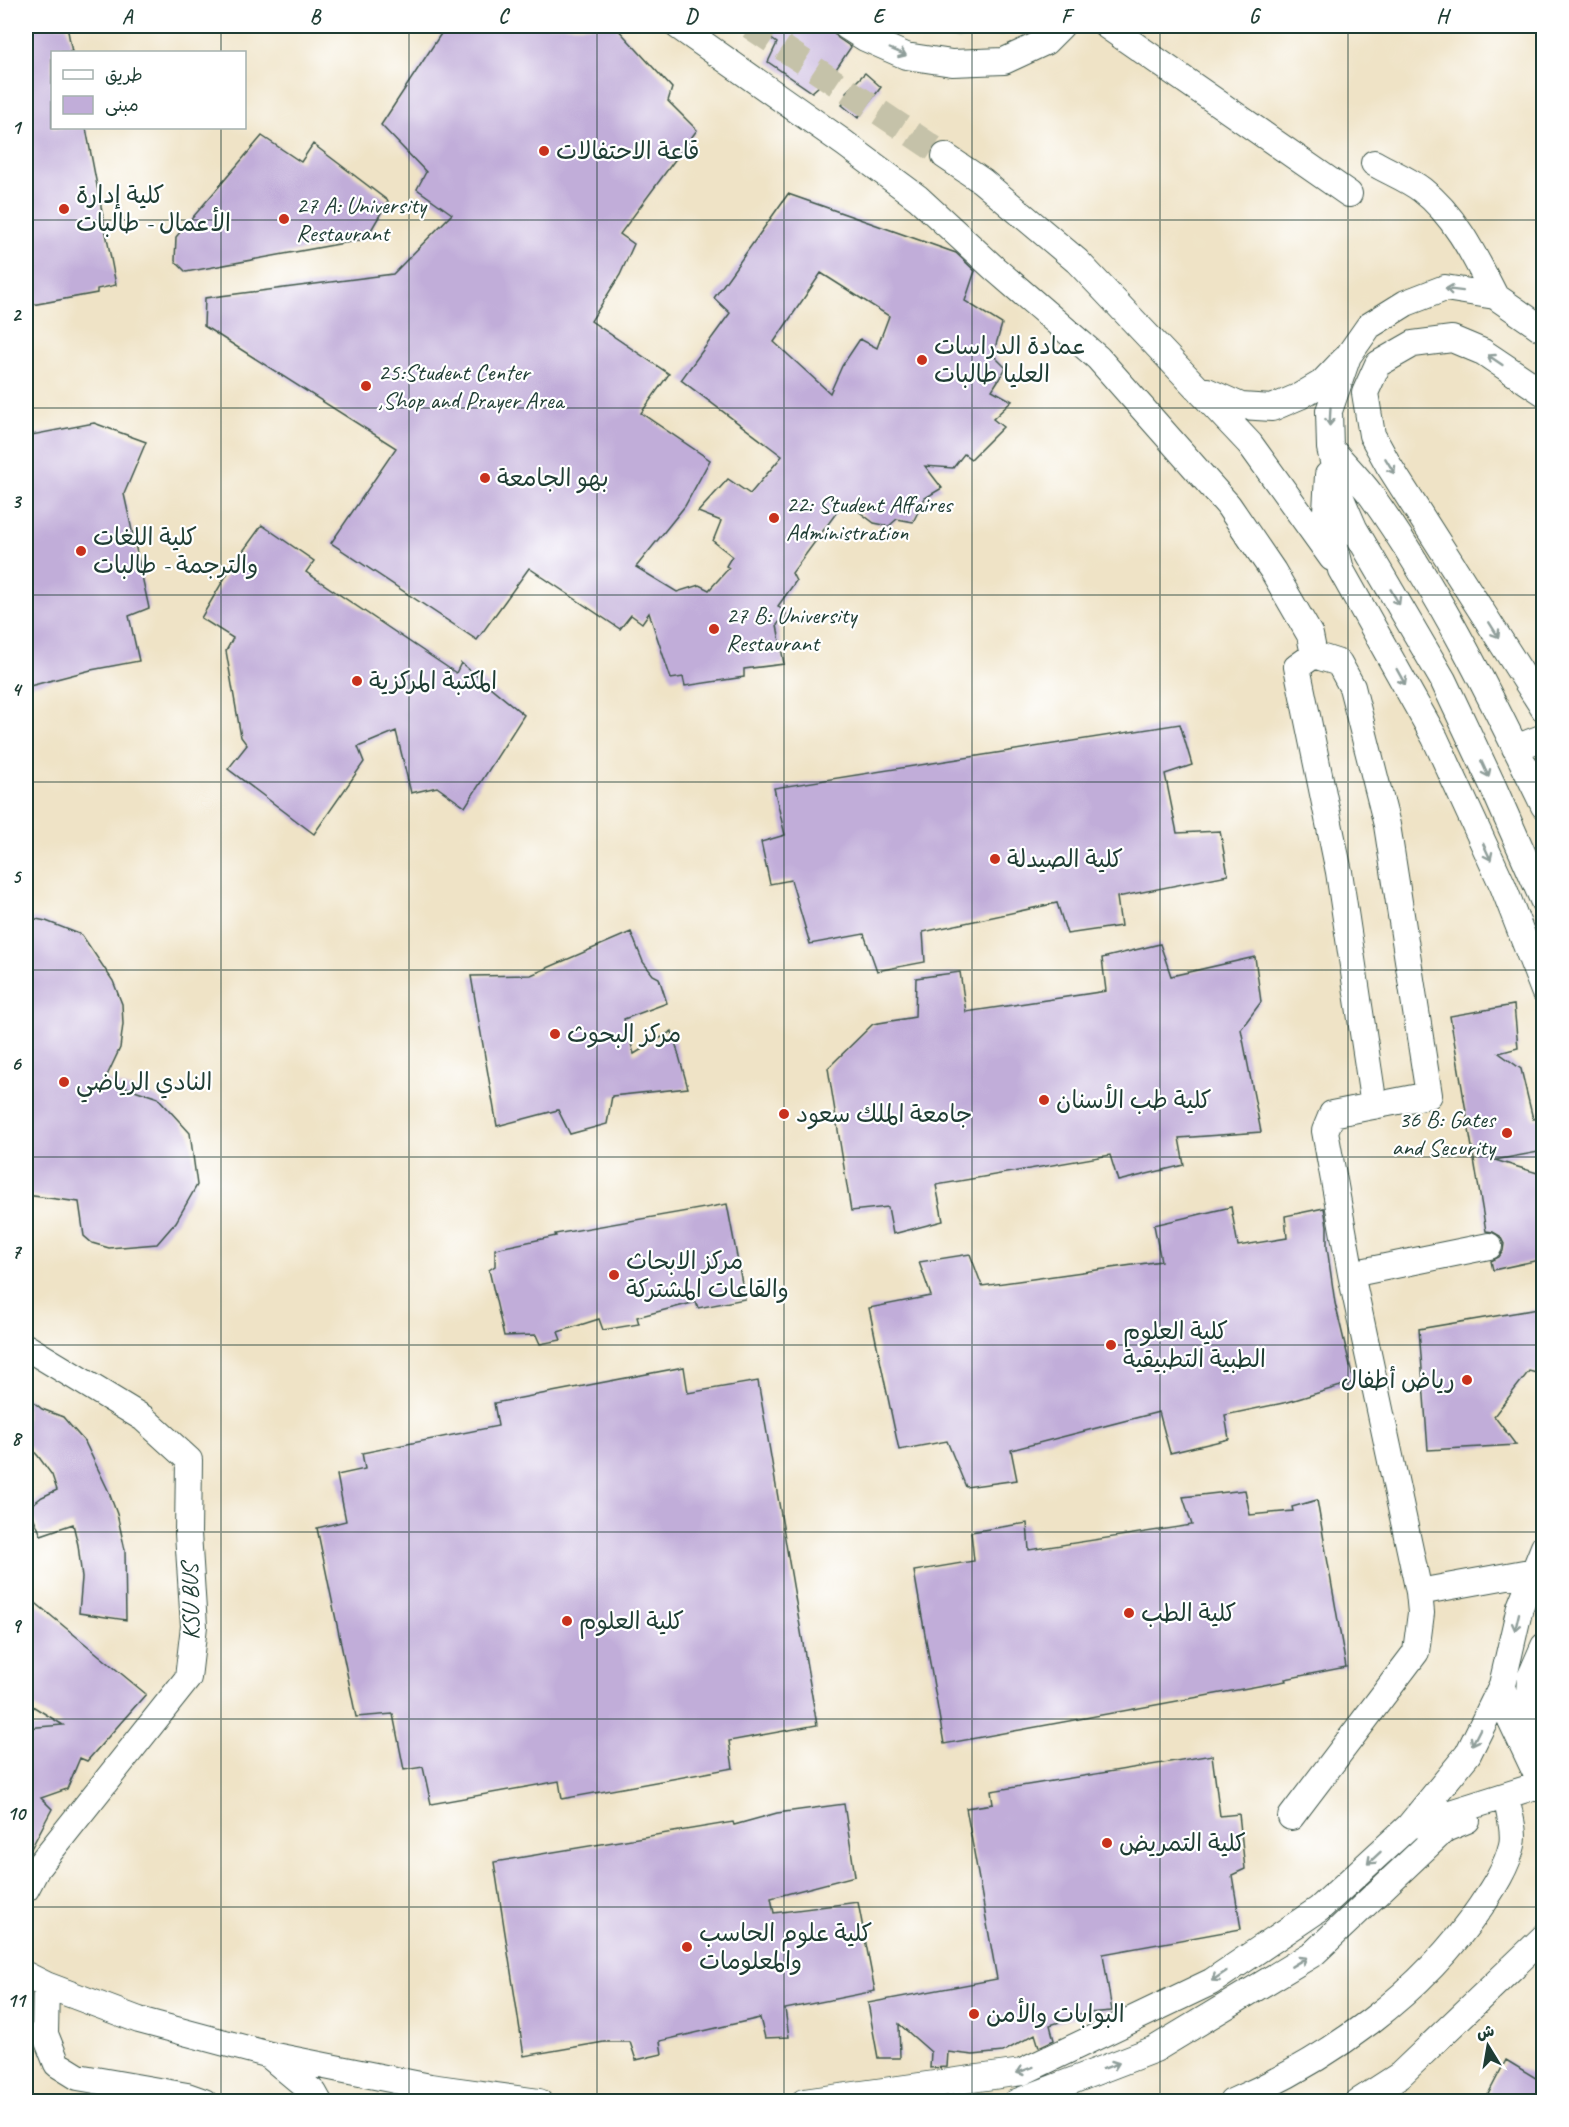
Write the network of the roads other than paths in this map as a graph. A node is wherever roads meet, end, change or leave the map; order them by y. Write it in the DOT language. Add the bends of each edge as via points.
graph roads {
  1 [pos="678,26"];
  2 [pos="846,26"];
  3 [pos="1061,26"];
  4 [pos="1107,26"];
  5 [pos="945,156"];
  6 [pos="1374,163"];
  7 [pos="1348,194"];
  8 [pos="1495,296"];
  9 [pos="1544,330"];
  10 [pos="1348,356"];
  11 [pos="1197,386"];
  12 [pos="1544,393"];
  13 [pos="1329,448"];
  14 [pos="1341,570"];
  15 [pos="1314,655"];
  16 [pos="1544,709"];
  17 [pos="1544,737"];
  18 [pos="1515,748"];
  19 [pos="1544,806"];
  20 [pos="1544,903"];
  21 [pos="1544,991"];
  22 [pos="1374,1106"];
  23 [pos="1489,1246"];
  24 [pos="1351,1274"];
  25 [pos="26,1347"];
  26 [pos="1544,1547"];
  27 [pos="1535,1571"];
  28 [pos="1419,1592"];
  29 [pos="1544,1646"];
  30 [pos="1502,1685"];
  31 [pos="1542,1782"];
  32 [pos="1508,1805"];
  33 [pos="1291,1817"];
  34 [pos="1408,1826"];
  35 [pos="26,1889"];
  36 [pos="1544,1937"];
  37 [pos="36,1980"];
  38 [pos="1065,2052"];
  39 [pos="270,2055"];
  40 [pos="1076,2079"];
  41 [pos="424,2094"];
  42 [pos="488,2098"];
  43 [pos="204,2102"];
  44 [pos="319,2102"];
  45 [pos="539,2102"];
  46 [pos="804,2102"];
  47 [pos="1017,2102"];
  48 [pos="1232,2102"];
  49 [pos="1358,2102"];
  1 -- 15 [label="lane" via="918,198 1098,358 1228,505 1310,635"];
  2 -- 3 [label="lane, one-way" via="906,56 952,63 1004,62 1045,42"];
  4 -- 7 [label="lane"];
  5 -- 11 [label="lane" via="982,181 1077,261"];
  6 -- 8 [label="lane" via="1422,190 1445,213 1472,250"];
  8 -- 9 [label="lane"];
  8 -- 10 [label="lane, one-way" via="1445,288 1406,303 1369,326"];
  10 -- 11 [label="lane" via="1322,383 1272,408 1241,406"];
  10 -- 13 [label="lane, one-way" via="1329,411"];
  11 -- 14 [label="lane" via="1250,444"];
  12 -- 16 [label="lane, one-way" via="1483,352 1452,339 1413,344 1378,364 1365,393 1372,435 1389,466"];
  13 -- 14 [label="lane" via="1326,511"];
  13 -- 18 [label="lane" via="1370,494 1435,593"];
  13 -- 20 [label="lane, one-way" via="1341,498 1354,528 1443,680"];
  14 -- 21 [label="lane, one-way" via="1435,738 1503,886"];
  15 -- 22 [label="lane" via="1297,667 1339,872"];
  15 -- 22 [label="lane" via="1339,663 1352,687 1387,825 1429,1095"];
  17 -- 18 [label="lane"];
  18 -- 19 [label="lane"];
  22 -- 24 [label="lane" via="1332,1114 1325,1131"];
  23 -- 24 [label="lane"];
  24 -- 28 [label="lane"];
  25 -- 35 [label="lane, KSU BUS" via="143,1418 189,1460 188,1533 194,1626 188,1678 38,1868"];
  26 -- 27 [label="lane"];
  27 -- 28 [label="lane"];
  27 -- 30 [label="lane, one-way" via="1520,1607"];
  28 -- 33 [label="lane" via="1421,1613 1416,1652"];
  29 -- 31 [label="lane" via="1530,1678 1529,1694"];
  30 -- 31 [label="lane" via="1509,1716"];
  30 -- 34 [label="lane, one-way" via="1468,1754"];
  31 -- 32 [label="lane"];
  31 -- 34 [label="lane"];
  40 -- 32 [label="lane, one-way" via="1155,2049 1314,1953 1445,1828"];
  32 -- 48 [label="lane" via="1512,1844 1500,1874 1476,1914 1429,1971 1304,2067"];
  34 -- 38 [label="lane, one-way" via="1319,1909 1211,1982"];
  36 -- 49 [label="lane" via="1400,2075"];
  37 -- 39 [label="lane" via="139,2020"];
  37 -- 43 [label="lane" via="45,2034 57,2064 78,2077"];
  38 -- 40 [label="lane"];
  38 -- 46 [label="lane, one-way" via="1022,2072"];
  39 -- 41 [label="lane"];
  39 -- 44 [label="lane" via="314,2093"];
  40 -- 47 [label="lane"];
  41 -- 42 [label="lane"];
  42 -- 45 [label="lane"];
}
